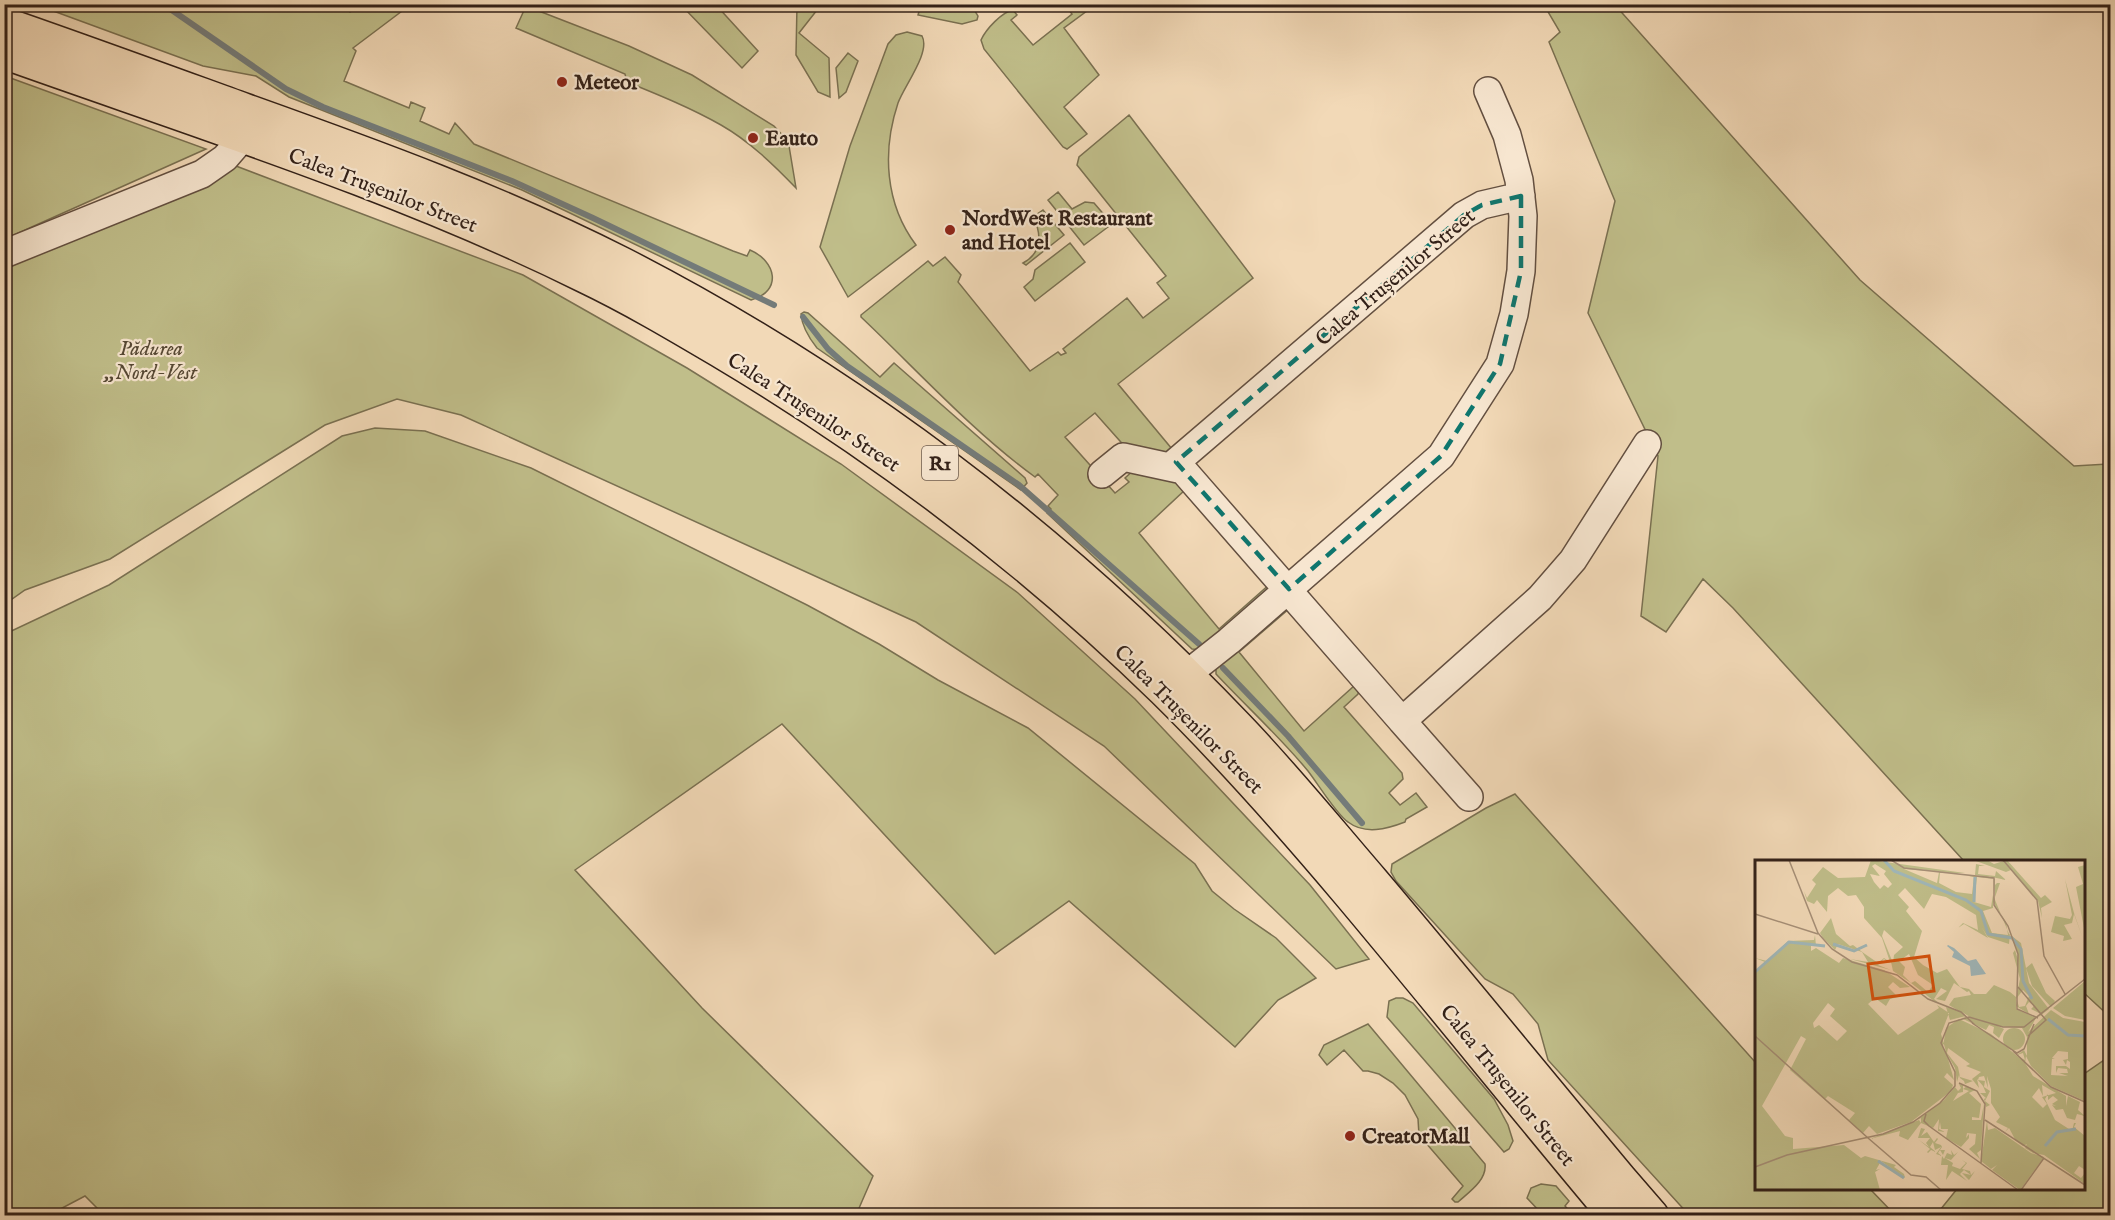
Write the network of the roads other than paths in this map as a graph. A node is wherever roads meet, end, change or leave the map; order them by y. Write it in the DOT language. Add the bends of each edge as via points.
graph roads {
  1 [pos="4,24"];
  2 [pos="4,52"];
  3 [pos="1488,91"];
  4 [pos="244,136"];
  5 [pos="1521,196"];
  6 [pos="4,254"];
  7 [pos="1647,444"];
  8 [pos="1183,470"];
  9 [pos="1102,474"];
  10 [pos="1289,589"];
  11 [pos="1186,675"];
  12 [pos="1402,721"];
  13 [pos="1469,796"];
  14 [pos="1616,1215"];
  15 [pos="1652,1215"];
  1 -- 11 [label="highway, Calea Trușenilor Street / R1" via="523,216 719,317 891,426 983,495 1071,566"];
  2 -- 4 [label="highway, Calea Trușenilor Street / R1"];
  3 -- 5 [label="street, Calea Trușenilor Street" via="1507,135"];
  4 -- 6 [label="street" via="225,158 202,174"];
  4 -- 14 [label="highway, Calea Trușenilor Street / R1" via="500,236 668,320 864,442 998,541 1165,691 1249,778 1417,973"];
  5 -- 8 [label="street, Calea Trușenilor Street" via="1482,205 1464,215 1176,462"];
  5 -- 10 [label="street, Calea Trușenilor Street" via="1521,271 1500,364 1441,456"];
  7 -- 12 [label="street" via="1573,560 1540,598"];
  8 -- 9 [label="street" via="1123,457"];
  8 -- 10 [label="street"];
  10 -- 11 [label="street, Calea Trușenilor Street"];
  10 -- 12 [label="street"];
  11 -- 15 [label="highway, Calea Trușenilor Street / R1" via="1304,801"];
  12 -- 13 [label="street"];
}
